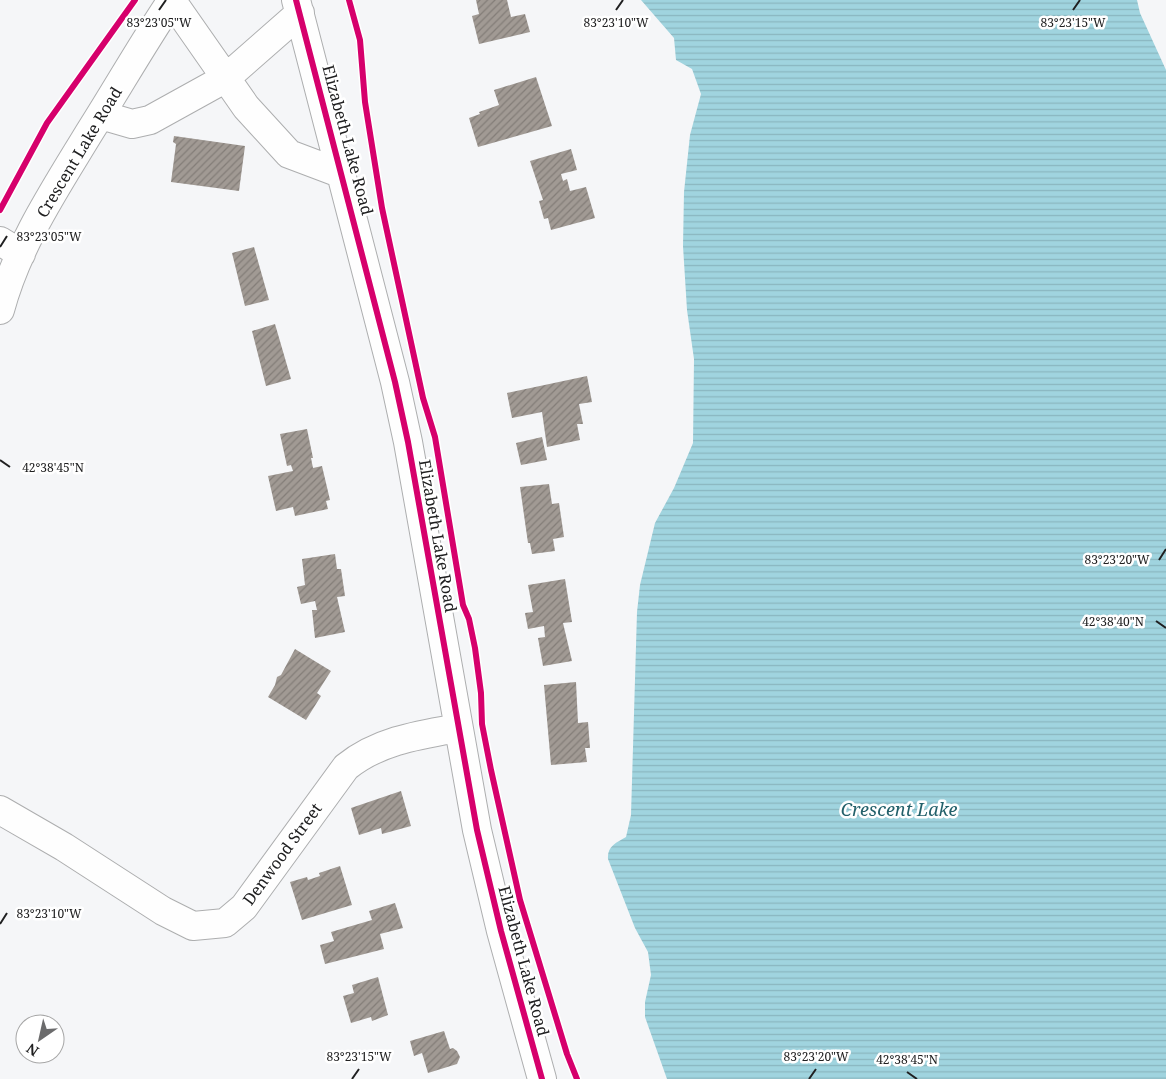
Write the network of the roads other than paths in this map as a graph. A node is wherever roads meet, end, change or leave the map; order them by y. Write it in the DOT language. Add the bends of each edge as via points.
graph roads {
  1 [pos="172,0"];
  2 [pos="298,7"];
  3 [pos="226,78"];
  4 [pos="101,115"];
  5 [pos="342,174"];
  6 [pos="11,247"];
  7 [pos="0,310"];
  8 [pos="458,728"];
  9 [pos="0,810"];
  10 [pos="542,1079"];
  1 -- 3 [label="street"];
  1 -- 4 [label="street, Crescent Lake Road"];
  2 -- 3 [label="street"];
  2 -- 5 [label="street, Elizabeth Lake Road"];
  3 -- 4 [label="street" via="150,120 132,124"];
  3 -- 5 [label="street" via="246,107 289,154"];
  4 -- 6 [label="street, Crescent Lake Road" via="50,200"];
  5 -- 8 [label="street, Elizabeth Lake Road" via="408,442"];
  6 -- 7 [label="street, Crescent Lake Road"];
  8 -- 9 [label="street, Denwood Street" via="419,735 374,749 346,767 244,907 225,923 193,926 163,911"];
  8 -- 10 [label="street, Elizabeth Lake Road" via="501,931"];
}
